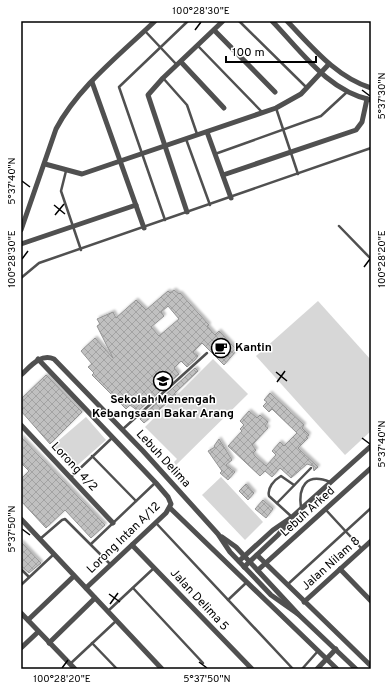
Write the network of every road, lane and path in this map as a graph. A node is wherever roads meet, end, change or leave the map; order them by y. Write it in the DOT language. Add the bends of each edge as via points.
graph roads {
  1 [pos="155,21"];
  2 [pos="188,21"];
  3 [pos="223,21"];
  4 [pos="239,21"];
  5 [pos="272,21"];
  6 [pos="287,21"];
  7 [pos="214,30"];
  8 [pos="145,31"];
  9 [pos="198,46"];
  10 [pos="161,48"];
  11 [pos="179,63"];
  12 [pos="329,64"];
  13 [pos="320,72"];
  14 [pos="163,78"];
  15 [pos="92,82"];
  16 [pos="306,87"];
  17 [pos="371,88"];
  18 [pos="275,92"];
  19 [pos="347,92"];
  20 [pos="369,99"];
  21 [pos="224,108"];
  22 [pos="276,108"];
  23 [pos="262,112"];
  24 [pos="284,130"];
  25 [pos="207,132"];
  26 [pos="197,134"];
  27 [pos="186,139"];
  28 [pos="164,146"];
  29 [pos="371,148"];
  30 [pos="291,152"];
  31 [pos="142,153"];
  32 [pos="215,154"];
  33 [pos="120,161"];
  34 [pos="45,164"];
  35 [pos="66,171"];
  36 [pos="298,174"];
  37 [pos="223,175"];
  38 [pos="231,198"];
  39 [pos="136,205"];
  40 [pos="210,205"];
  41 [pos="187,212"];
  42 [pos="165,220"];
  43 [pos="74,226"];
  44 [pos="339,226"];
  45 [pos="144,228"];
  46 [pos="21,230"];
  47 [pos="21,244"];
  48 [pos="81,250"];
  49 [pos="371,259"];
  50 [pos="21,278"];
  51 [pos="207,353"];
  52 [pos="38,359"];
  53 [pos="21,375"];
  54 [pos="21,425"];
  55 [pos="122,429"];
  56 [pos="113,438"];
  57 [pos="371,446"];
  58 [pos="92,456"];
  59 [pos="311,468"];
  60 [pos="371,468"];
  61 [pos="71,478"];
  62 [pos="156,482"];
  63 [pos="330,482"];
  64 [pos="294,485"];
  65 [pos="136,501"];
  66 [pos="277,503"];
  67 [pos="170,508"];
  68 [pos="371,508"];
  69 [pos="301,509"];
  70 [pos="326,509"];
  71 [pos="292,517"];
  72 [pos="21,519"];
  73 [pos="113,523"];
  74 [pos="156,523"];
  75 [pos="346,531"];
  76 [pos="218,534"];
  77 [pos="40,539"];
  78 [pos="371,541"];
  79 [pos="92,544"];
  80 [pos="132,545"];
  81 [pos="362,549"];
  82 [pos="54,554"];
  83 [pos="256,555"];
  84 [pos="245,556"];
  85 [pos="239,561"];
  86 [pos="250,562"];
  87 [pos="266,564"];
  88 [pos="111,565"];
  89 [pos="154,567"];
  90 [pos="244,567"];
  91 [pos="21,569"];
  92 [pos="340,569"];
  93 [pos="258,570"];
  94 [pos="74,576"];
  95 [pos="29,577"];
  96 [pos="247,582"];
  97 [pos="21,585"];
  98 [pos="287,585"];
  99 [pos="86,588"];
  100 [pos="133,588"];
  101 [pos="95,598"];
  102 [pos="228,600"];
  103 [pos="371,601"];
  104 [pos="304,602"];
  105 [pos="107,611"];
  106 [pos="21,613"];
  107 [pos="298,614"];
  108 [pos="28,620"];
  109 [pos="116,620"];
  110 [pos="38,632"];
  111 [pos="49,643"];
  112 [pos="92,643"];
  113 [pos="21,648"];
  114 [pos="336,649"];
  115 [pos="318,651"];
  116 [pos="326,659"];
  117 [pos="203,663"];
  118 [pos="70,664"];
  119 [pos="371,666"];
  120 [pos="75,669"];
  121 [pos="117,669"];
  122 [pos="162,669"];
  123 [pos="252,669"];
  124 [pos="293,669"];
  125 [pos="302,669"];
  126 [pos="317,669"];
  127 [pos="337,669"];
  128 [pos="356,669"];
  1 -- 8 [label="street"];
  2 -- 10 [label="lane"];
  3 -- 7 [label="street"];
  4 -- 16 [label="lane"];
  5 -- 13 [label="street"];
  6 -- 12 [label="street"];
  7 -- 9 [label="street"];
  7 -- 18 [label="street"];
  8 -- 10 [label="lane"];
  8 -- 15 [label="street"];
  9 -- 11 [label="street"];
  9 -- 23 [label="lane"];
  10 -- 11 [label="lane"];
  10 -- 31 [label="lane" via="119,87"];
  11 -- 14 [label="street"];
  11 -- 21 [label="street"];
  12 -- 13 [label="street"];
  12 -- 17 [label="street" via="347,79"];
  13 -- 16 [label="street"];
  13 -- 19 [label="street"];
  14 -- 26 [label="lane" via="184,101"];
  14 -- 28 [label="street" via="148,95"];
  15 -- 33 [label="street"];
  15 -- 34 [label="street" via="62,116"];
  16 -- 22 [label="street" via="295,98"];
  19 -- 20 [label="street"];
  19 -- 24 [label="lane" via="321,116"];
  20 -- 30 [label="street" via="362,122 356,130"];
  22 -- 23 [label="street"];
  22 -- 24 [label="lane"];
  23 -- 25 [label="street"];
  24 -- 30 [label="lane"];
  24 -- 32 [label="lane"];
  25 -- 26 [label="street"];
  25 -- 32 [label="street"];
  26 -- 27 [label="street"];
  27 -- 28 [label="street"];
  27 -- 40 [label="lane"];
  28 -- 31 [label="street"];
  28 -- 41 [label="street"];
  29 -- 36 [label="lane"];
  30 -- 36 [label="lane"];
  30 -- 37 [label="street"];
  31 -- 33 [label="street"];
  31 -- 42 [label="lane"];
  32 -- 37 [label="street"];
  33 -- 35 [label="street" via="82,174"];
  33 -- 39 [label="street"];
  34 -- 35 [label="street"];
  34 -- 46 [label="street"];
  35 -- 43 [label="lane" via="61,191"];
  36 -- 38 [label="lane"];
  37 -- 38 [label="street"];
  38 -- 40 [label="lane"];
  39 -- 43 [label="street"];
  39 -- 45 [label="street"];
  40 -- 41 [label="lane"];
  41 -- 42 [label="lane"];
  42 -- 45 [label="lane"];
  43 -- 47 [label="street"];
  43 -- 48 [label="lane"];
  44 -- 49 [label="lane"];
  45 -- 48 [label="lane"];
  48 -- 50 [label="lane" via="39,263"];
  51 -- 55 [label="lane"];
  52 -- 53 [label="street"];
  52 -- 55 [label="street, Lebuh Delima" via="54,359"];
  52 -- 56 [label="street"];
  54 -- 61 [label="street, Lorong 4/2"];
  55 -- 76 [label="street, Lebuh Delima"];
  56 -- 58 [label="lane"];
  56 -- 62 [label="street"];
  57 -- 63 [label="street, Lebuh Arked"];
  58 -- 61 [label="lane"];
  58 -- 65 [label="lane"];
  59 -- 64 [label="lane"];
  60 -- 70 [label="street, Lebuh Arked"];
  61 -- 73 [label="street, Lorong 4/2"];
  62 -- 65 [label="lane"];
  62 -- 67 [label="street, Lorong Intan A/12" via="170,499"];
  63 -- 69 [label="street, Lebuh Arked"];
  63 -- 69 [label="lane" via="316,478 302,487 299,496"];
  64 -- 66 [label="lane"];
  64 -- 66 [label="lane" via="285,478 278,477 268,493"];
  65 -- 73 [label="lane"];
  66 -- 71 [label="lane"];
  67 -- 74 [label="street, Lorong Intan A/12"];
  67 -- 96 [label="street"];
  68 -- 75 [label="lane"];
  69 -- 71 [label="street, Lebuh Arked"];
  70 -- 75 [label="lane"];
  70 -- 87 [label="street, Lebuh Arked"];
  71 -- 83 [label="street, Lebuh Arked" via="278,535"];
  71 -- 84 [label="street, Lebuh Arked" via="273,530"];
  72 -- 77 [label="street"];
  73 -- 79 [label="lane"];
  74 -- 80 [label="street, Lorong Intan A/12"];
  74 -- 102 [label="lane"];
  75 -- 81 [label="lane"];
  75 -- 98 [label="lane"];
  76 -- 84 [label="street, Lebuh Delima"];
  76 -- 85 [label="street, Lebuh Delima"];
  77 -- 79 [label="lane" via="65,519"];
  77 -- 82 [label="street"];
  78 -- 81 [label="street, Jalan Nilam 8"];
  79 -- 88 [label="lane"];
  80 -- 88 [label="street, Lorong Intan A/12"];
  80 -- 89 [label="street, Jalan Delima 5"];
  81 -- 92 [label="street, Jalan Nilam 8"];
  82 -- 94 [label="street"];
  82 -- 95 [label="lane"];
  83 -- 86 [label="street, Lebuh Arked"];
  83 -- 87 [label="street"];
  84 -- 85 [label="street, Lebuh Arked"];
  84 -- 86 [label="street, Lebuh Delima"];
  85 -- 90 [label="street, Lebuh Delima"];
  86 -- 90 [label="street, Lebuh Arked"];
  86 -- 93 [label="street, Lebuh Delima"];
  87 -- 93 [label="street, Lebuh Arked"];
  87 -- 98 [label="street"];
  88 -- 99 [label="street, Lorong Intan A/12"];
  89 -- 100 [label="lane"];
  89 -- 123 [label="street, Jalan Delima 5"];
  90 -- 107 [label="street, Lebuh Delima" via="271,595"];
  91 -- 95 [label="lane"];
  92 -- 103 [label="street"];
  92 -- 104 [label="street, Jalan Nilam 8"];
  93 -- 107 [label="street, Lebuh Delima"];
  94 -- 99 [label="street"];
  94 -- 108 [label="street"];
  95 -- 97 [label="lane"];
  96 -- 102 [label="lane"];
  96 -- 115 [label="street"];
  98 -- 104 [label="street"];
  99 -- 101 [label="street"];
  100 -- 105 [label="lane"];
  100 -- 117 [label="lane"];
  101 -- 105 [label="street"];
  101 -- 111 [label="street"];
  102 -- 124 [label="lane"];
  104 -- 119 [label="street"];
  105 -- 109 [label="street"];
  106 -- 108 [label="street"];
  107 -- 114 [label="street, Lebuh Delima"];
  108 -- 110 [label="street"];
  109 -- 112 [label="lane"];
  109 -- 122 [label="street"];
  110 -- 111 [label="street"];
  110 -- 113 [label="street"];
  111 -- 118 [label="street"];
  112 -- 118 [label="lane"];
  112 -- 121 [label="lane"];
  114 -- 116 [label="street"];
  114 -- 128 [label="street, Lebuh Delima"];
  115 -- 116 [label="street"];
  115 -- 125 [label="lane"];
  116 -- 126 [label="street"];
  116 -- 127 [label="street"];
  118 -- 120 [label="street"];
}
